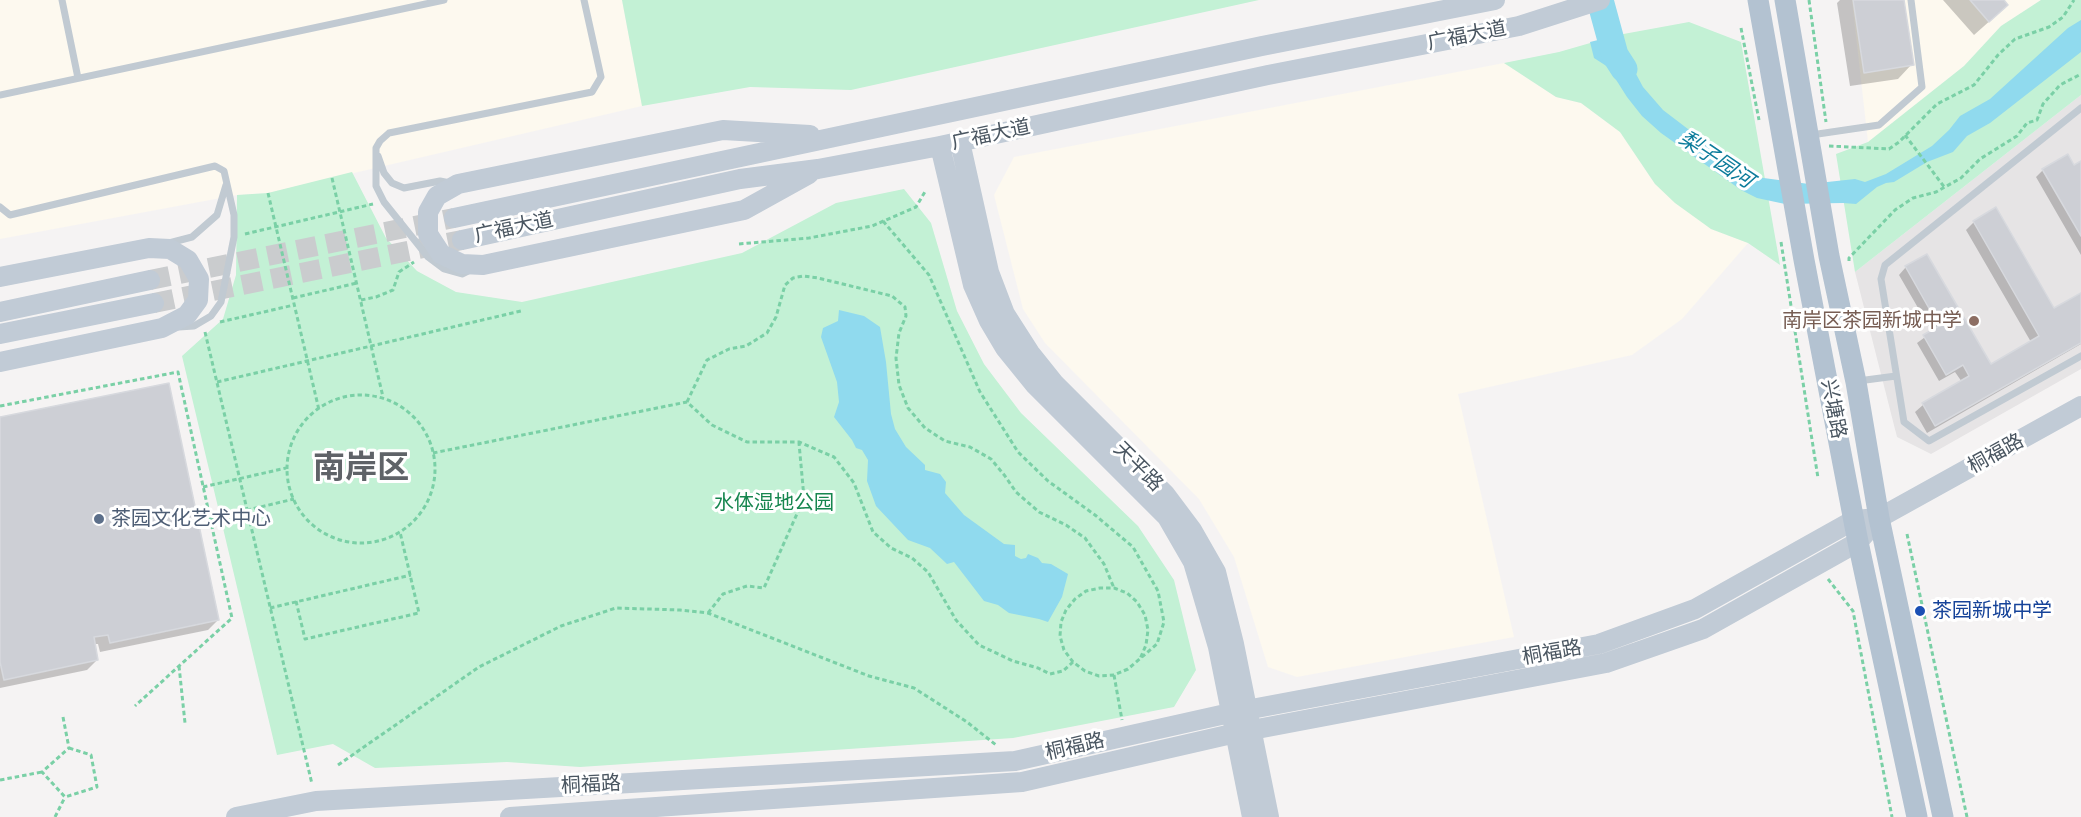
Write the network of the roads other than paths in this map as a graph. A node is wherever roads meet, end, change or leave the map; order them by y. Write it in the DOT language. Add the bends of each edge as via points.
graph roads {
  1 [pos="62,0"];
  2 [pos="444,0"];
  3 [pos="584,0"];
  4 [pos="1494,0"];
  5 [pos="1600,0"];
  6 [pos="1748,0"];
  7 [pos="1758,0"];
  8 [pos="1785,0"];
  9 [pos="1911,0"];
  10 [pos="1751,26"];
  11 [pos="78,78"];
  12 [pos="0,95"];
  13 [pos="2081,108"];
  14 [pos="834,136"];
  15 [pos="1821,141"];
  16 [pos="960,142"];
  17 [pos="940,146"];
  18 [pos="376,148"];
  19 [pos="818,169"];
  20 [pos="226,183"];
  21 [pos="458,184"];
  22 [pos="0,207"];
  23 [pos="454,218"];
  24 [pos="462,240"];
  25 [pos="149,248"];
  26 [pos="483,265"];
  27 [pos="0,277"];
  28 [pos="150,280"];
  29 [pos="154,303"];
  30 [pos="0,312"];
  31 [pos="162,328"];
  32 [pos="0,334"];
  33 [pos="2081,356"];
  34 [pos="0,362"];
  35 [pos="1896,376"];
  36 [pos="1856,382"];
  37 [pos="2081,406"];
  38 [pos="1879,518"];
  39 [pos="1854,520"];
  40 [pos="1858,542"];
  41 [pos="1238,711"];
  42 [pos="1244,732"];
  43 [pos="318,812"];
  44 [pos="236,817"];
  45 [pos="510,817"];
  46 [pos="1252,817"];
  47 [pos="1269,817"];
  48 [pos="1917,817"];
  49 [pos="1943,817"];
  1 -- 11 [label="lane"];
  2 -- 11 [label="lane"];
  3 -- 18 [label="lane" via="602,77 592,92 389,134"];
  4 -- 14 [label="street, 广福大道"];
  5 -- 16 [label="street, 广福大道" via="1519,26 1268,75"];
  6 -- 10 [label="main road"];
  7 -- 10 [label="main road, 兴塘路"];
  8 -- 15 [label="main road, 兴塘路"];
  9 -- 15 [label="lane" via="1922,87 1879,124"];
  10 -- 39 [label="main road, 兴塘路" via="1784,143 1794,261"];
  11 -- 12 [label="lane"];
  13 -- 35 [label="lane" via="1885,265 1881,279"];
  14 -- 21 [label="street" via="723,130"];
  14 -- 23 [label="street, 广福大道"];
  15 -- 36 [label="main road, 兴塘路"];
  16 -- 17 [label="street, 广福大道"];
  16 -- 41 [label="street, 天平路" via="989,272 1005,314 1054,383 1165,494 1192,530 1216,573 1234,644"];
  17 -- 19 [label="street, 广福大道"];
  17 -- 41 [label="street, 天平路" via="973,285 989,321 1035,385 1167,517 1193,562"];
  18 -- 21 [label="lane" via="384,173 392,183 404,188 440,181"];
  18 -- 26 [label="lane" via="376,186 428,257 444,269 462,274"];
  19 -- 24 [label="street, 广福大道" via="740,179"];
  19 -- 26 [label="street" via="744,210"];
  20 -- 22 [label="lane" via="224,171 215,166 10,215"];
  20 -- 25 [label="lane" via="217,215 204,228 192,237"];
  20 -- 31 [label="lane" via="234,215 234,237 221,302 203,323"];
  21 -- 26 [label="street" via="437,196 428,212 428,234 441,254 462,264"];
  25 -- 27 [label="street"];
  25 -- 31 [label="street" via="170,249 188,260 200,279 198,300 187,315"];
  28 -- 30 [label="street"];
  29 -- 32 [label="street"];
  31 -- 34 [label="street"];
  33 -- 35 [label="lane" via="1929,441 1904,422"];
  35 -- 36 [label="lane"];
  36 -- 38 [label="main road, 兴塘路"];
  37 -- 38 [label="street, 桐福路"];
  38 -- 39 [label="street, 桐福路"];
  38 -- 40 [label="street, 桐福路"];
  38 -- 49 [label="main road, 兴塘路"];
  39 -- 40 [label="main road, 兴塘路"];
  39 -- 41 [label="street, 桐福路" via="1695,609 1599,644"];
  40 -- 42 [label="street, 桐福路" via="1703,629 1606,663"];
  40 -- 48 [label="main road, 兴塘路"];
  41 -- 42 [label="street, 天平路"];
  41 -- 43 [label="street, 桐福路" via="1015,761"];
  42 -- 45 [label="street, 桐福路" via="1022,782"];
  42 -- 46 [label="street, 天平路"];
  42 -- 47 [label="street, 天平路"];
  43 -- 44 [label="street, 桐福路"];
}
